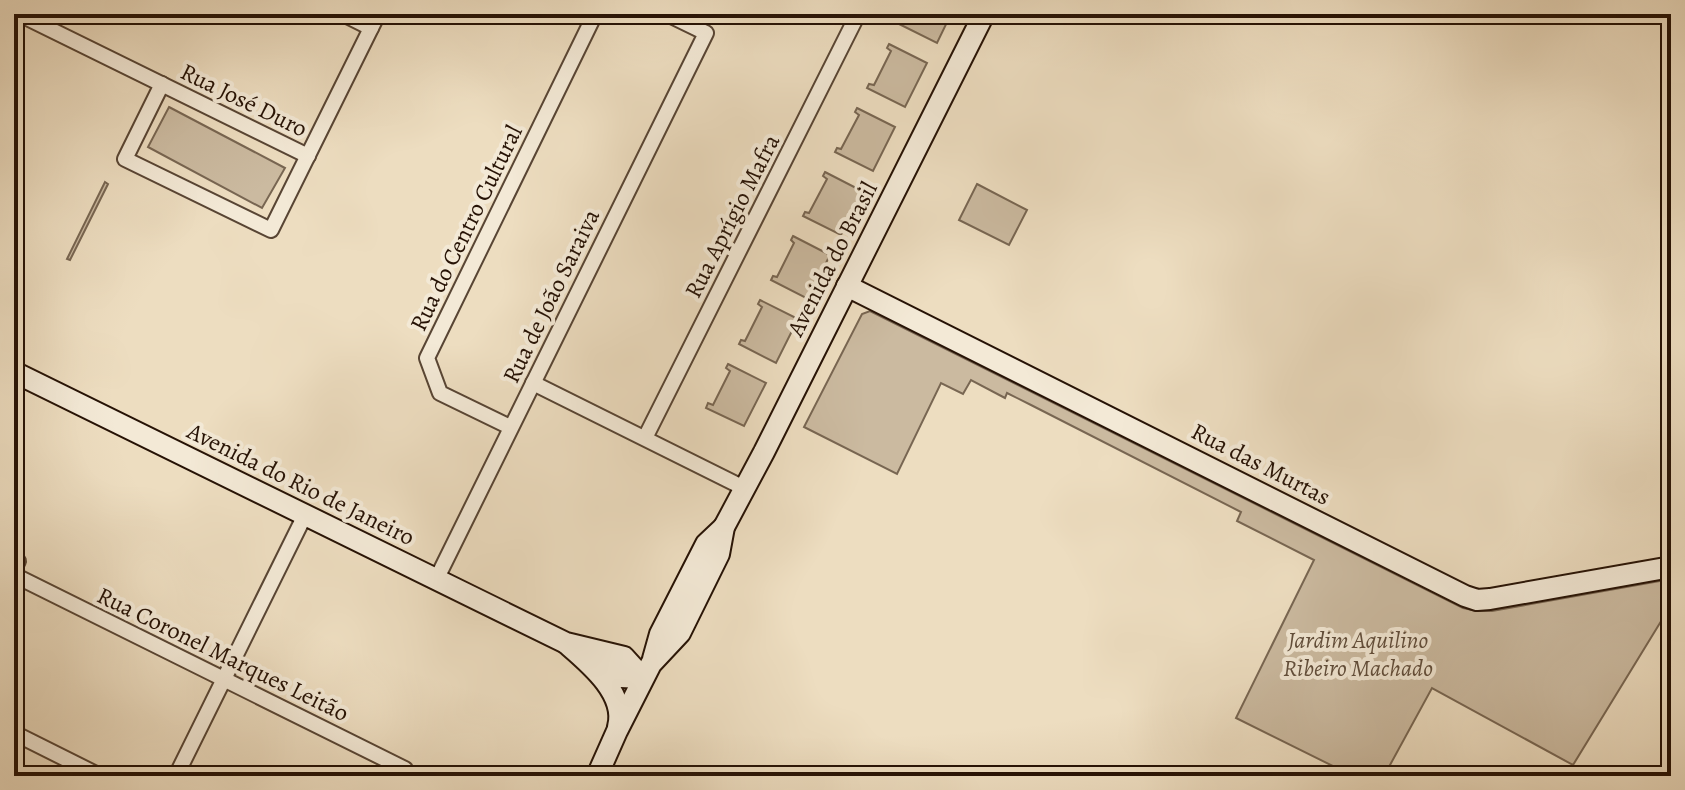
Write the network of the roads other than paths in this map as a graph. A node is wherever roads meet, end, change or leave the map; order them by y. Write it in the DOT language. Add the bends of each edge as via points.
graph roads {
  1 [pos="19,14"];
  2 [pos="343,14"];
  3 [pos="595,14"];
  4 [pos="667,14"];
  5 [pos="984,14"];
  6 [pos="857,15"];
  7 [pos="374,21"];
  8 [pos="162,84"];
  9 [pos="308,156"];
  10 [pos="847,286"];
  11 [pos="14,372"];
  12 [pos="533,383"];
  13 [pos="510,427"];
  14 [pos="645,438"];
  15 [pos="744,488"];
  16 [pos="305,515"];
  17 [pos="14,559"];
  18 [pos="1671,567"];
  19 [pos="14,572"];
  20 [pos="436,580"];
  21 [pos="566,643"];
  22 [pos="582,657"];
  23 [pos="647,671"];
  24 [pos="224,679"];
  25 [pos="617,731"];
  26 [pos="14,733"];
  27 [pos="100,776"];
  28 [pos="176,776"];
  29 [pos="401,776"];
  30 [pos="597,776"];
  1 -- 8 [label="street, Rua José Duro"];
  2 -- 7 [label="street"];
  3 -- 13 [label="street, Rua do Centro Cultural" via="427,358 440,393"];
  4 -- 12 [label="street, Rua de João Saraiva" via="706,33"];
  5 -- 10 [label="street, Avenida do Brasil"];
  6 -- 14 [label="street, Rua Aprígio Mafra"];
  7 -- 9 [label="street"];
  8 -- 9 [label="street, Rua José Duro"];
  8 -- 9 [label="street, Rua José Duro" via="125,159 271,230"];
  10 -- 15 [label="street, Avenida do Brasil"];
  10 -- 18 [label="street, Rua das Murtas" via="1465,596 1490,599"];
  11 -- 16 [label="street, Avenida do Rio de Janeiro"];
  12 -- 13 [label="street, Rua de João Saraiva"];
  12 -- 14 [label="street"];
  13 -- 20 [label="street, Rua de João Saraiva"];
  14 -- 15 [label="street"];
  15 -- 23 [label="street, Avenida do Brasil" via="680,633"];
  16 -- 20 [label="street, Avenida do Rio de Janeiro"];
  16 -- 24 [label="street"];
  17 -- 19 [label="street"];
  19 -- 24 [label="street, Rua Coronel Marques Leitão"];
  20 -- 21 [label="street, Avenida do Rio de Janeiro"];
  21 -- 22 [label="street, Avenida do Rio de Janeiro"];
  21 -- 23 [label="street, Avenida do Rio de Janeiro" via="624,657"];
  22 -- 23 [label="street, Avenida do Rio de Janeiro" via="621,677"];
  22 -- 25 [label="street, Avenida do Rio de Janeiro" via="617,701"];
  23 -- 25 [label="street, Avenida do Brasil"];
  24 -- 28 [label="street"];
  24 -- 29 [label="street, Rua Coronel Marques Leitão" via="405,769"];
  25 -- 30 [label="street, Avenida do Brasil"];
  26 -- 27 [label="street"];
}
